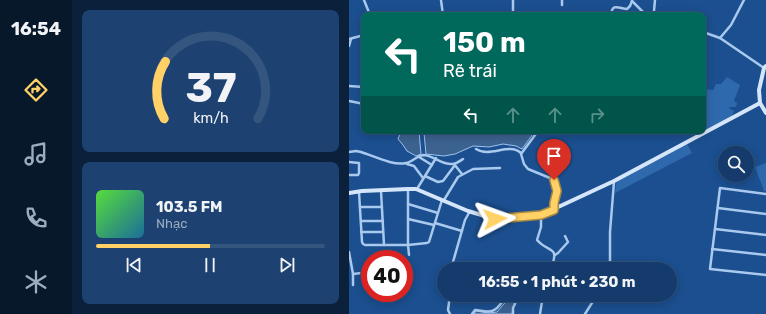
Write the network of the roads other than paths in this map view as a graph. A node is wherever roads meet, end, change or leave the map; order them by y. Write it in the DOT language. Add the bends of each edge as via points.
graph roads {
  1 [pos="364,0"];
  2 [pos="441,0"];
  3 [pos="513,0"];
  4 [pos="562,0"];
  5 [pos="631,0"];
  6 [pos="655,0"];
  7 [pos="744,0"];
  8 [pos="562,5"];
  9 [pos="369,12"];
  10 [pos="443,12"];
  11 [pos="512,12"];
  12 [pos="612,12"];
  13 [pos="644,12"];
  14 [pos="653,12"];
  15 [pos="706,33"];
  16 [pos="361,36"];
  17 [pos="720,38"];
  18 [pos="350,39"];
  19 [pos="349,46"];
  20 [pos="765,67"];
  21 [pos="349,86"];
  22 [pos="361,87"];
  23 [pos="349,101"];
  24 [pos="361,103"];
  25 [pos="760,103"];
  26 [pos="766,113"];
  27 [pos="706,132"];
  28 [pos="536,134"];
  29 [pos="702,134"];
  30 [pos="476,149"];
  31 [pos="349,152"];
  32 [pos="521,154"];
  33 [pos="419,157"];
  34 [pos="436,158"];
  35 [pos="463,159"];
  36 [pos="349,162"];
  37 [pos="405,164"];
  38 [pos="454,164"];
  39 [pos="432,165"];
  40 [pos="500,168"];
  41 [pos="462,174"];
  42 [pos="349,175"];
  43 [pos="424,177"];
  44 [pos="614,181"];
  45 [pos="408,189"];
  46 [pos="416,189"];
  47 [pos="381,191"];
  48 [pos="359,192"];
  49 [pos="349,193"];
  50 [pos="766,194"];
  51 [pos="443,200"];
  52 [pos="408,204"];
  53 [pos="361,207"];
  54 [pos="382,207"];
  55 [pos="718,208"];
  56 [pos="554,210"];
  57 [pos="470,211"];
  58 [pos="438,212"];
  59 [pos="766,214"];
  60 [pos="541,215"];
  61 [pos="408,219"];
  62 [pos="361,221"];
  63 [pos="383,221"];
  64 [pos="435,224"];
  65 [pos="715,228"];
  66 [pos="462,231"];
  67 [pos="361,232"];
  68 [pos="383,232"];
  69 [pos="766,234"];
  70 [pos="565,236"];
  71 [pos="384,245"];
  72 [pos="408,245"];
  73 [pos="712,249"];
  74 [pos="409,250"];
  75 [pos="349,252"];
  76 [pos="766,255"];
  77 [pos="555,256"];
  78 [pos="453,262"];
  79 [pos="553,262"];
  80 [pos="610,262"];
  81 [pos="361,273"];
  82 [pos="353,274"];
  83 [pos="766,276"];
  84 [pos="353,285"];
  85 [pos="450,302"];
  86 [pos="542,302"];
  87 [pos="593,302"];
  88 [pos="450,314"];
  89 [pos="472,314"];
  90 [pos="513,314"];
  91 [pos="541,314"];
  92 [pos="585,314"];
  1 -- 9 [label="street"];
  2 -- 10 [label="street"];
  3 -- 11 [label="street"];
  4 -- 8 [label="street"];
  5 -- 12 [label="street" via="629,8 615,7"];
  5 -- 13 [label="street"];
  6 -- 14 [label="street"];
  7 -- 17 [label="street" via="731,25"];
  15 -- 17 [label="street"];
  16 -- 18 [label="street"];
  17 -- 20 [label="street"];
  18 -- 19 [label="street"];
  20 -- 25 [label="street" via="759,90"];
  21 -- 22 [label="street"];
  23 -- 24 [label="street"];
  25 -- 26 [label="street"];
  25 -- 27 [label="street"];
  28 -- 32 [label="street"];
  29 -- 44 [label="street"];
  30 -- 32 [label="street" via="482,152 517,150"];
  31 -- 37 [label="street" via="361,152 393,163"];
  32 -- 56 [label="street" via="528,169 554,180 557,191"];
  33 -- 34 [label="street" via="423,155"];
  33 -- 37 [label="street"];
  33 -- 39 [label="street"];
  34 -- 38 [label="street"];
  34 -- 39 [label="street"];
  35 -- 38 [label="street"];
  36 -- 42 [label="street" via="359,163 359,173"];
  37 -- 43 [label="street" via="414,166"];
  38 -- 41 [label="street"];
  38 -- 43 [label="street" via="443,181 437,182"];
  39 -- 43 [label="street"];
  40 -- 41 [label="street" via="473,169"];
  41 -- 51 [label="street"];
  43 -- 46 [label="street"];
  44 -- 56 [label="street"];
  44 -- 80 [label="street"];
  45 -- 46 [label="street"];
  45 -- 47 [label="street"];
  45 -- 52 [label="street"];
  46 -- 51 [label="street"];
  47 -- 48 [label="street"];
  47 -- 54 [label="street"];
  48 -- 49 [label="street"];
  48 -- 53 [label="street"];
  50 -- 55 [label="street" via="720,188"];
  51 -- 57 [label="street"];
  51 -- 58 [label="street"];
  52 -- 58 [label="street"];
  52 -- 61 [label="street"];
  53 -- 54 [label="street"];
  53 -- 62 [label="street"];
  54 -- 63 [label="street"];
  55 -- 59 [label="street"];
  55 -- 65 [label="street"];
  56 -- 60 [label="street"];
  57 -- 60 [label="street" via="495,219"];
  57 -- 66 [label="street"];
  58 -- 64 [label="street"];
  60 -- 77 [label="street" via="537,240"];
  61 -- 64 [label="street"];
  61 -- 72 [label="street"];
  62 -- 63 [label="street"];
  62 -- 67 [label="street"];
  63 -- 68 [label="street"];
  64 -- 66 [label="street"];
  64 -- 72 [label="street" via="428,243"];
  65 -- 69 [label="street"];
  65 -- 73 [label="street"];
  66 -- 78 [label="street"];
  67 -- 68 [label="street"];
  67 -- 71 [label="street" via="363,244"];
  68 -- 71 [label="street"];
  70 -- 77 [label="street" via="568,242"];
  71 -- 72 [label="street"];
  72 -- 74 [label="street"];
  73 -- 76 [label="street"];
  73 -- 83 [label="street" via="710,269"];
  75 -- 82 [label="street"];
  77 -- 79 [label="street"];
  81 -- 82 [label="street"];
  82 -- 84 [label="street"];
  85 -- 88 [label="street"];
  86 -- 91 [label="street"];
  87 -- 92 [label="street"];
  89 -- 90 [label="street" via="475,310 493,311 509,296 515,300"];
}
